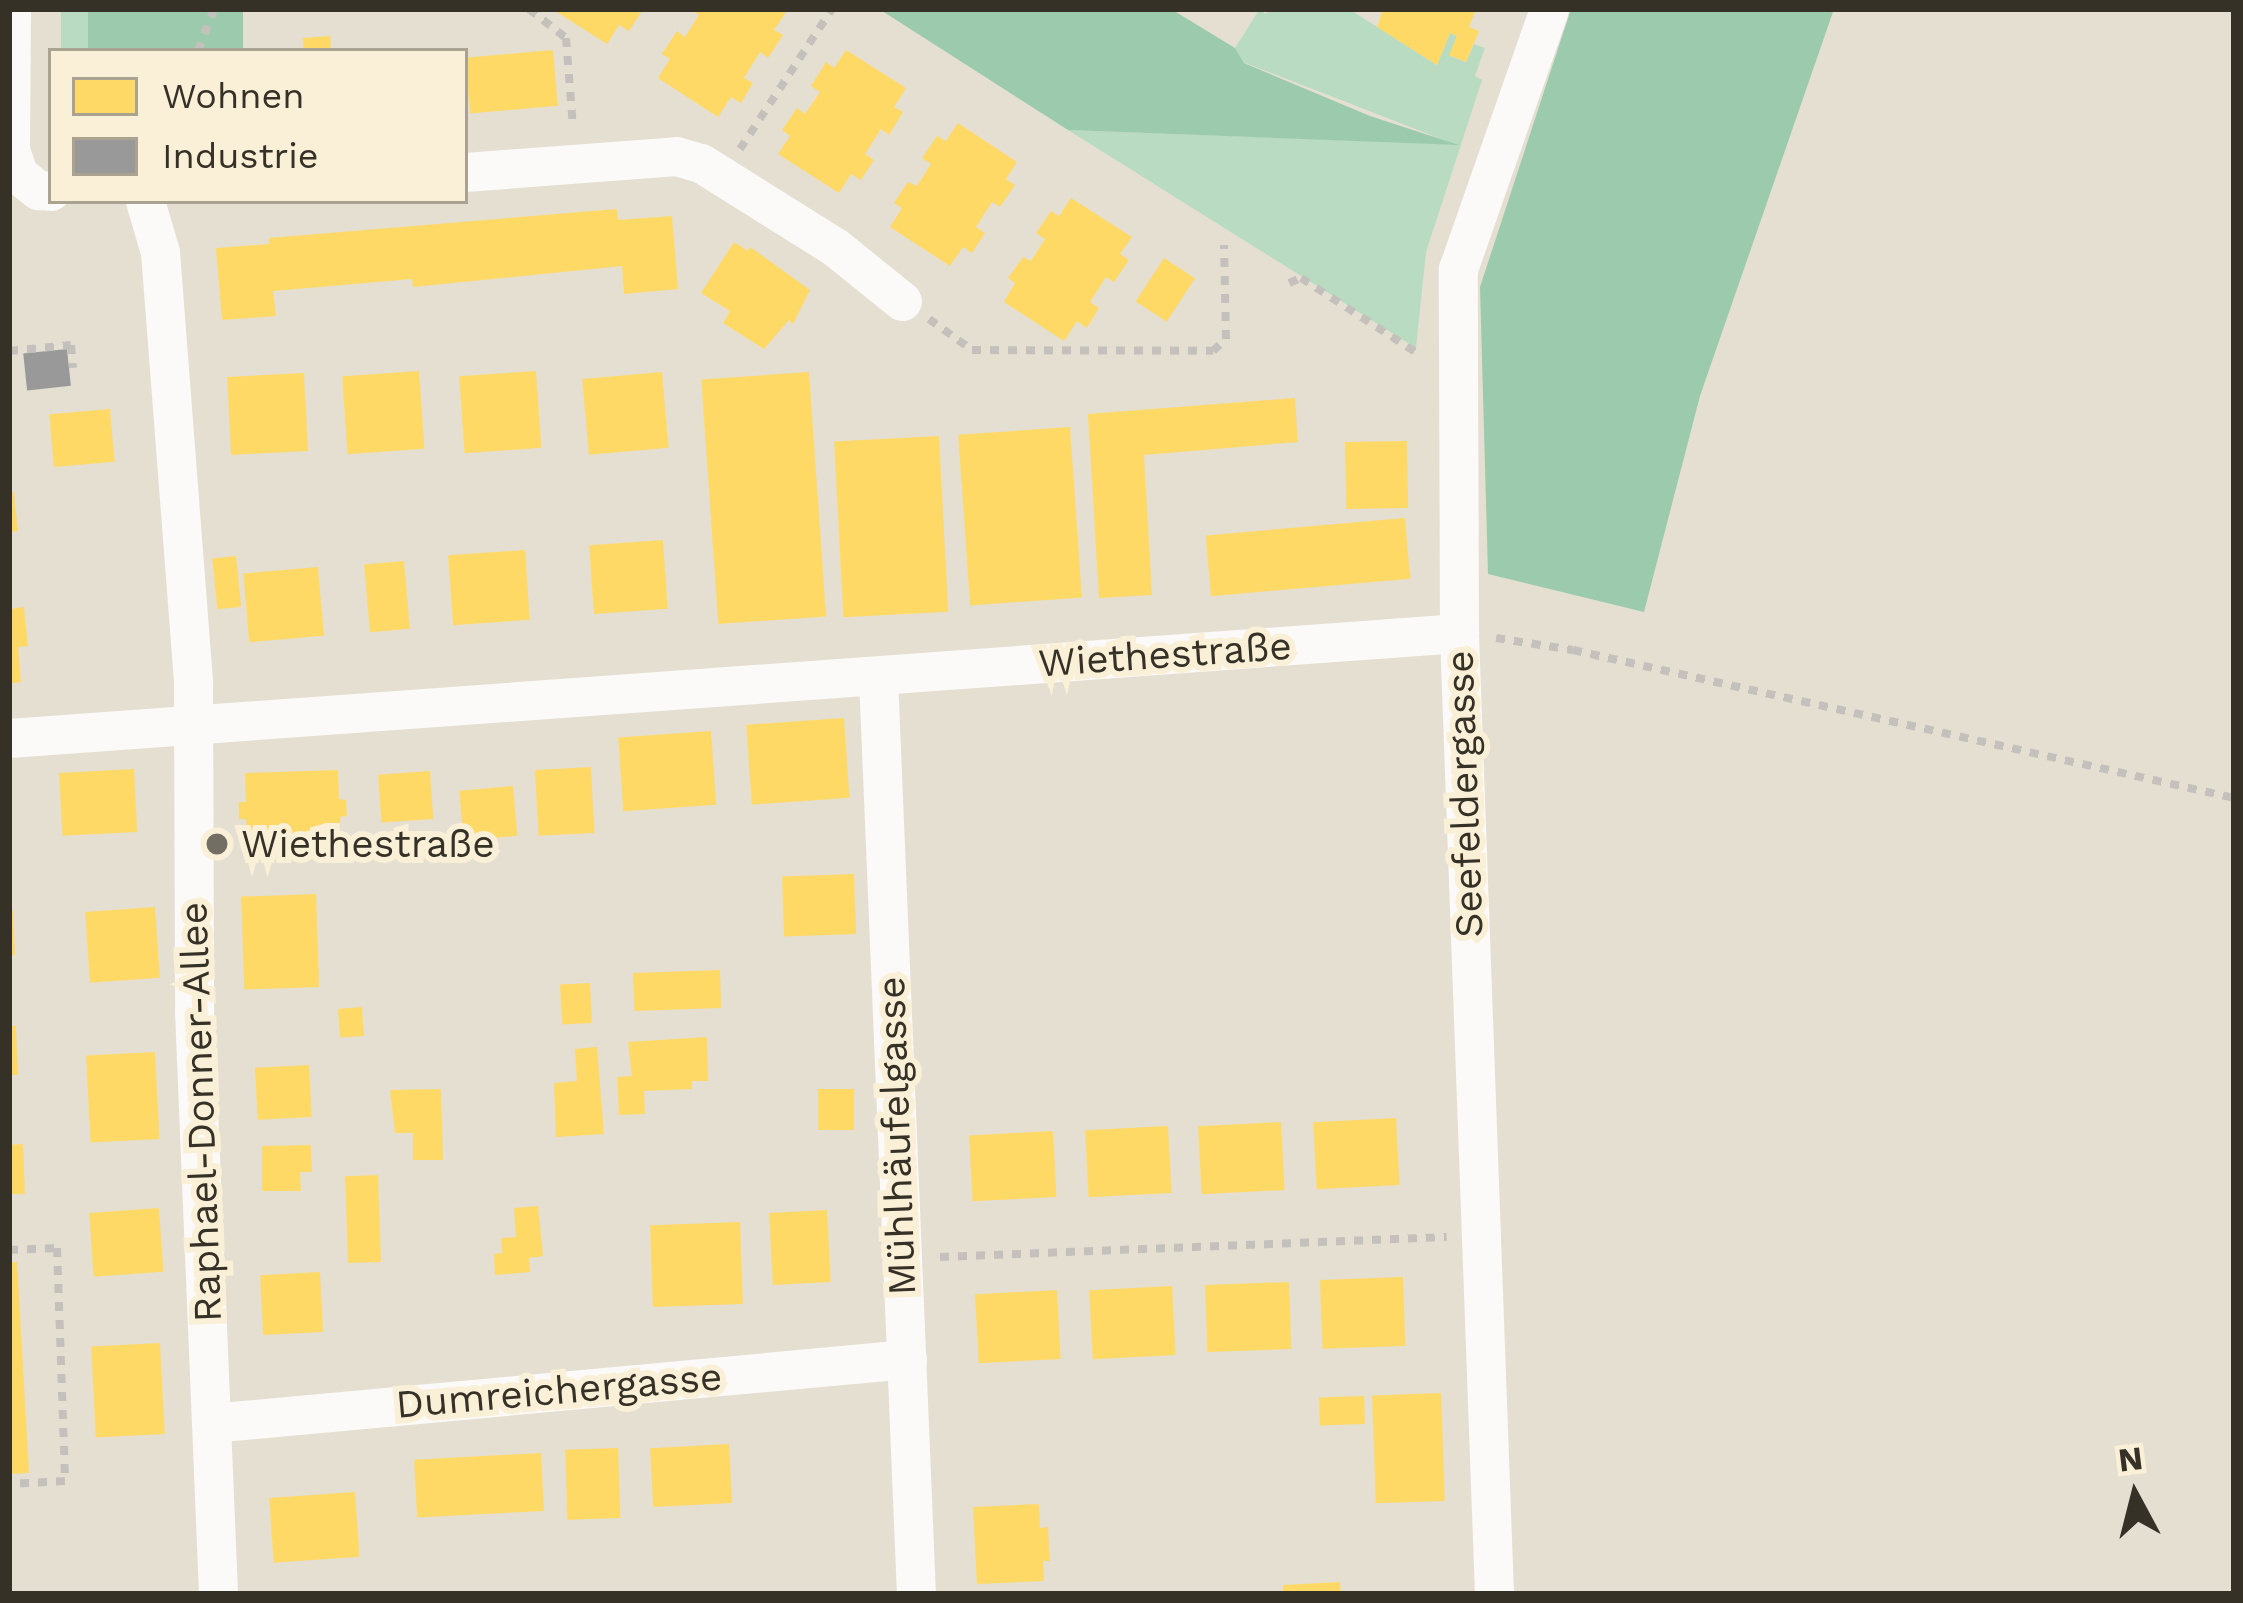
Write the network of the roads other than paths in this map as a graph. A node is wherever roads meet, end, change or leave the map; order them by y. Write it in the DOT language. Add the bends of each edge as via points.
graph roads {
  1 [pos="11,9"];
  2 [pos="1549,9"];
  3 [pos="9,149"];
  4 [pos="468,172"];
  5 [pos="48,190"];
  6 [pos="146,204"];
  7 [pos="902,301"];
  8 [pos="1459,633"];
  9 [pos="878,677"];
  10 [pos="190,723"];
  11 [pos="9,738"];
  12 [pos="907,1359"];
  13 [pos="211,1423"];
  14 [pos="218,1594"];
  15 [pos="916,1594"];
  16 [pos="1494,1594"];
  1 -- 3 [label="street"];
  2 -- 8 [label="street, Seefeldergasse" via="1458,269"];
  3 -- 5 [label="street" via="18,174"];
  4 -- 7 [label="street" via="676,156 835,247"];
  6 -- 10 [label="street, Raphael-Donner-Allee" via="160,252"];
  8 -- 9 [label="street, Wiethestraße"];
  8 -- 16 [label="street, Seefeldergasse"];
  9 -- 10 [label="street, Wiethestraße"];
  9 -- 12 [label="street, Mühlhäufelgasse"];
  10 -- 11 [label="street, Wiethestraße"];
  10 -- 13 [label="street, Raphael-Donner-Allee"];
  12 -- 13 [label="street, Dumreichergasse"];
  12 -- 15 [label="street, Mühlhäufelgasse"];
  13 -- 14 [label="street, Raphael-Donner-Allee"];
}
